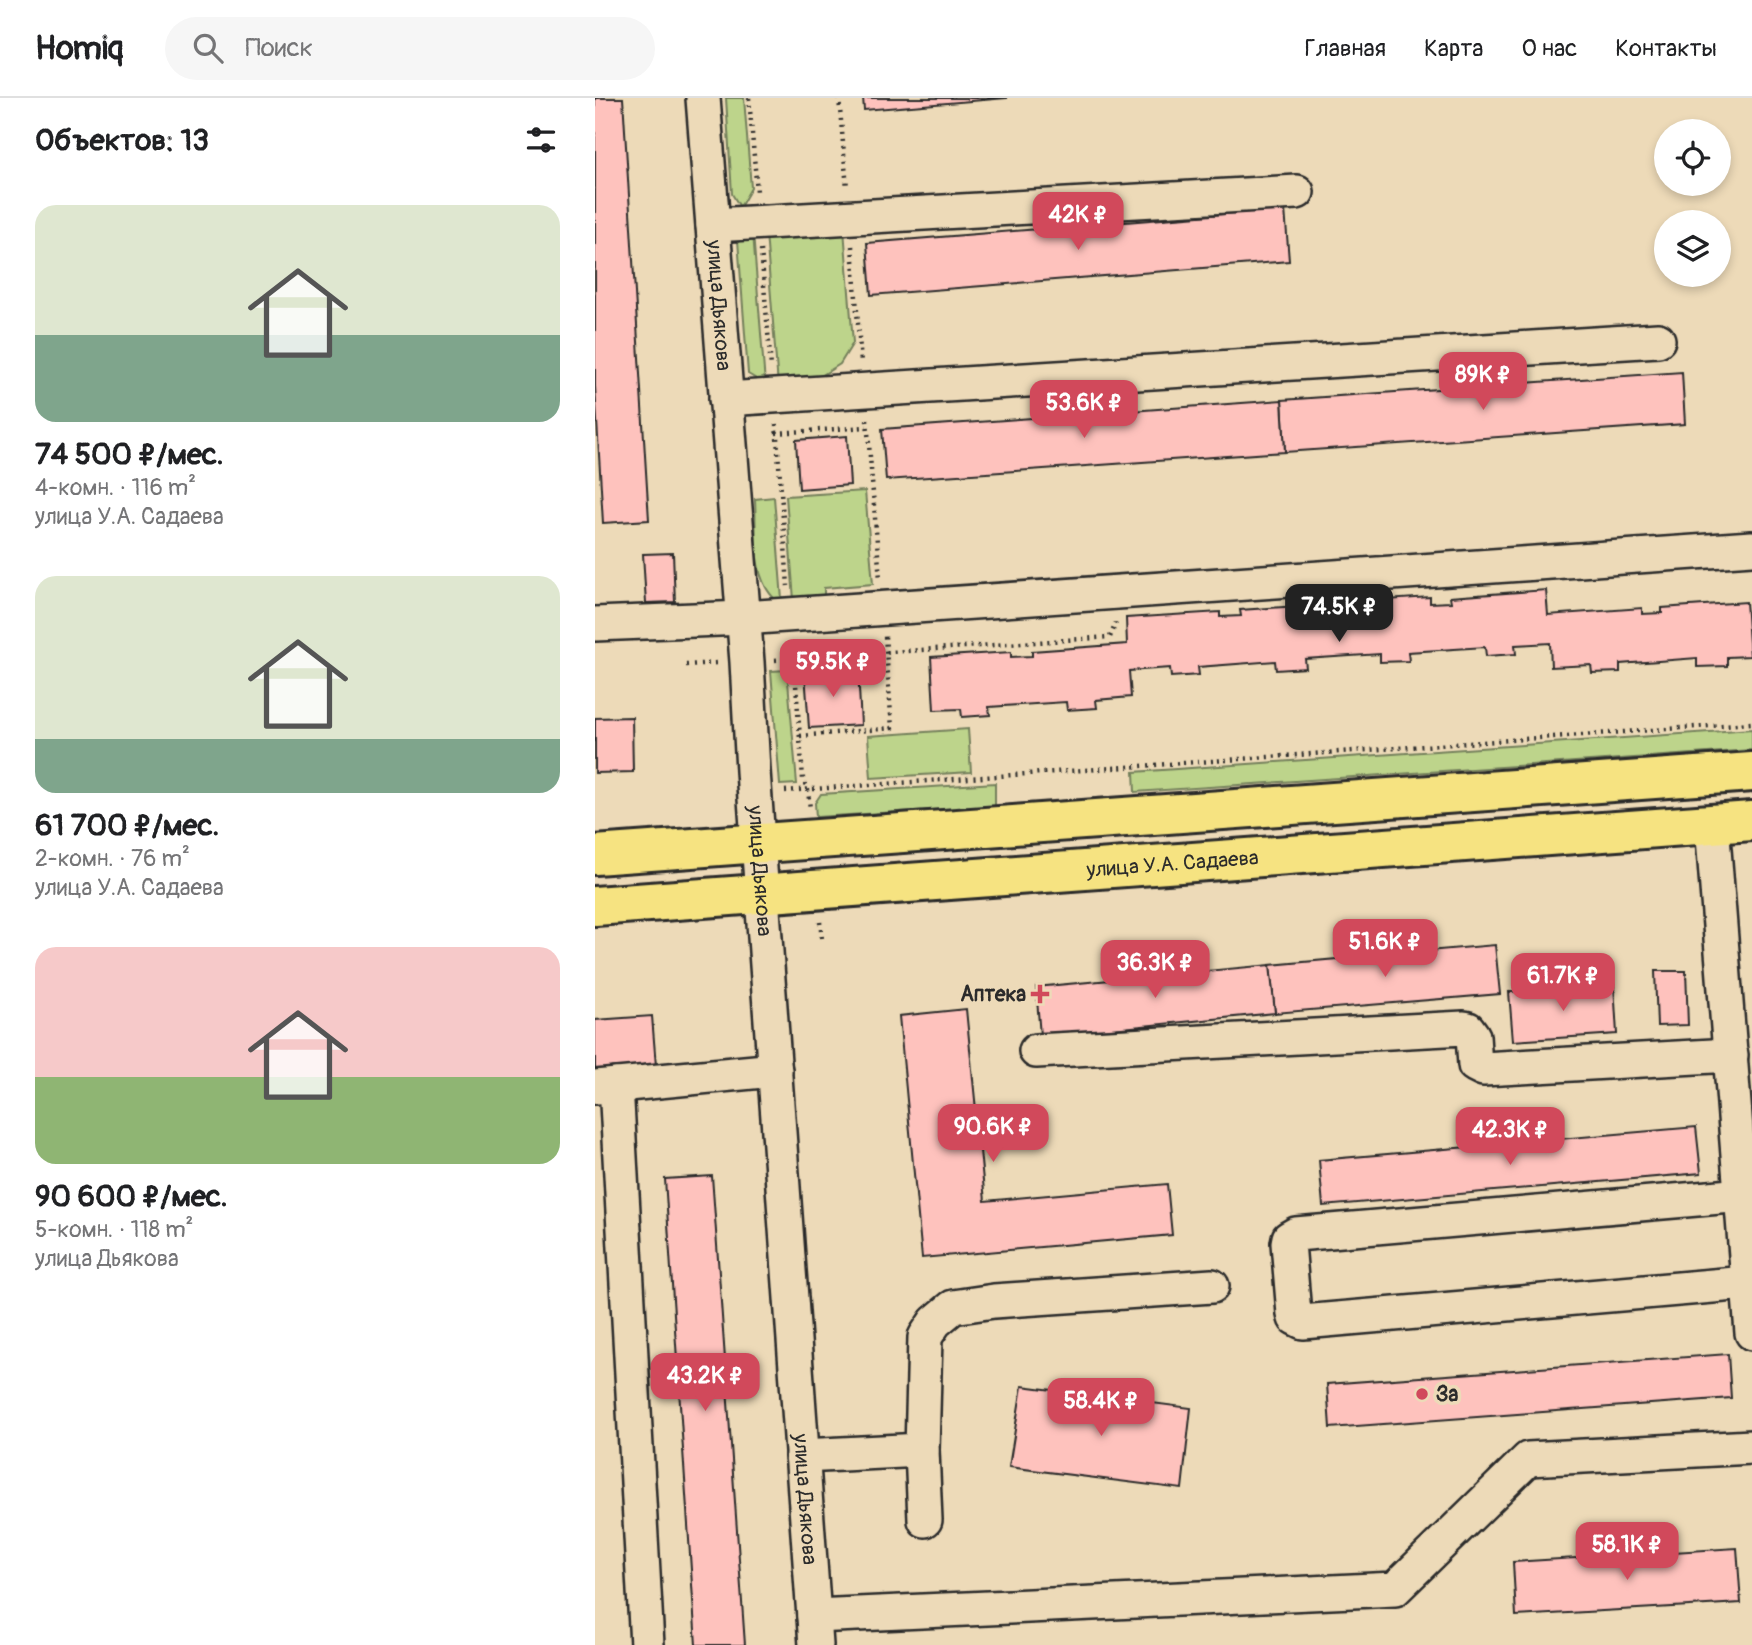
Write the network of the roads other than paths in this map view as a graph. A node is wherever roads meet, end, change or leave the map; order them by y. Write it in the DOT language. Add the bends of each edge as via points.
graph roads {
  1 [pos="703,98"];
  2 [pos="1297,192"];
  3 [pos="713,225"];
  4 [pos="1658,340"];
  5 [pos="726,399"];
  6 [pos="1752,548"];
  7 [pos="744,618"];
  8 [pos="595,624"];
  9 [pos="1752,772"];
  10 [pos="1752,821"];
  11 [pos="1712,824"];
  12 [pos="758,844"];
  13 [pos="595,855"];
  14 [pos="762,894"];
  15 [pos="595,906"];
  16 [pos="1036,1051"];
  17 [pos="1731,1055"];
  18 [pos="775,1070"];
  19 [pos="605,1086"];
  20 [pos="1742,1195"];
  21 [pos="1747,1283"];
  22 [pos="1212,1286"];
  23 [pos="1752,1334"];
  24 [pos="1752,1447"];
  25 [pos="922,1450"];
  26 [pos="802,1456"];
  27 [pos="925,1520"];
  28 [pos="815,1631"];
  29 [pos="646,1645"];
  1 -- 3 [label="street, улица Дьякова"];
  2 -- 3 [label="street"];
  3 -- 5 [label="street, улица Дьякова"];
  4 -- 5 [label="street"];
  5 -- 7 [label="street, улица Дьякова"];
  6 -- 7 [label="street"];
  7 -- 8 [label="street"];
  7 -- 12 [label="street, улица Дьякова"];
  9 -- 12 [label="main road"];
  10 -- 11 [label="main road, улица У.А. Садаева"];
  11 -- 14 [label="main road, улица У.А. Садаева"];
  11 -- 17 [label="street"];
  12 -- 13 [label="main road"];
  12 -- 14 [label="street, улица Дьякова"];
  14 -- 15 [label="main road, улица У.А. Садаева"];
  14 -- 18 [label="street, улица Дьякова"];
  16 -- 17 [label="street" via="1464,1028 1473,1036 1475,1065 1483,1069"];
  17 -- 20 [label="street"];
  18 -- 19 [label="street"];
  18 -- 26 [label="street, улица Дьякова"];
  19 -- 29 [label="street"];
  20 -- 21 [label="street"];
  20 -- 21 [label="street" via="1296,1234 1288,1243 1294,1314 1303,1322"];
  21 -- 23 [label="street"];
  22 -- 25 [label="street" via="953,1307 925,1337"];
  24 -- 28 [label="street" via="1528,1460 1395,1589"];
  25 -- 26 [label="street"];
  25 -- 27 [label="street"];
  26 -- 28 [label="street, улица Дьякова"];
}
